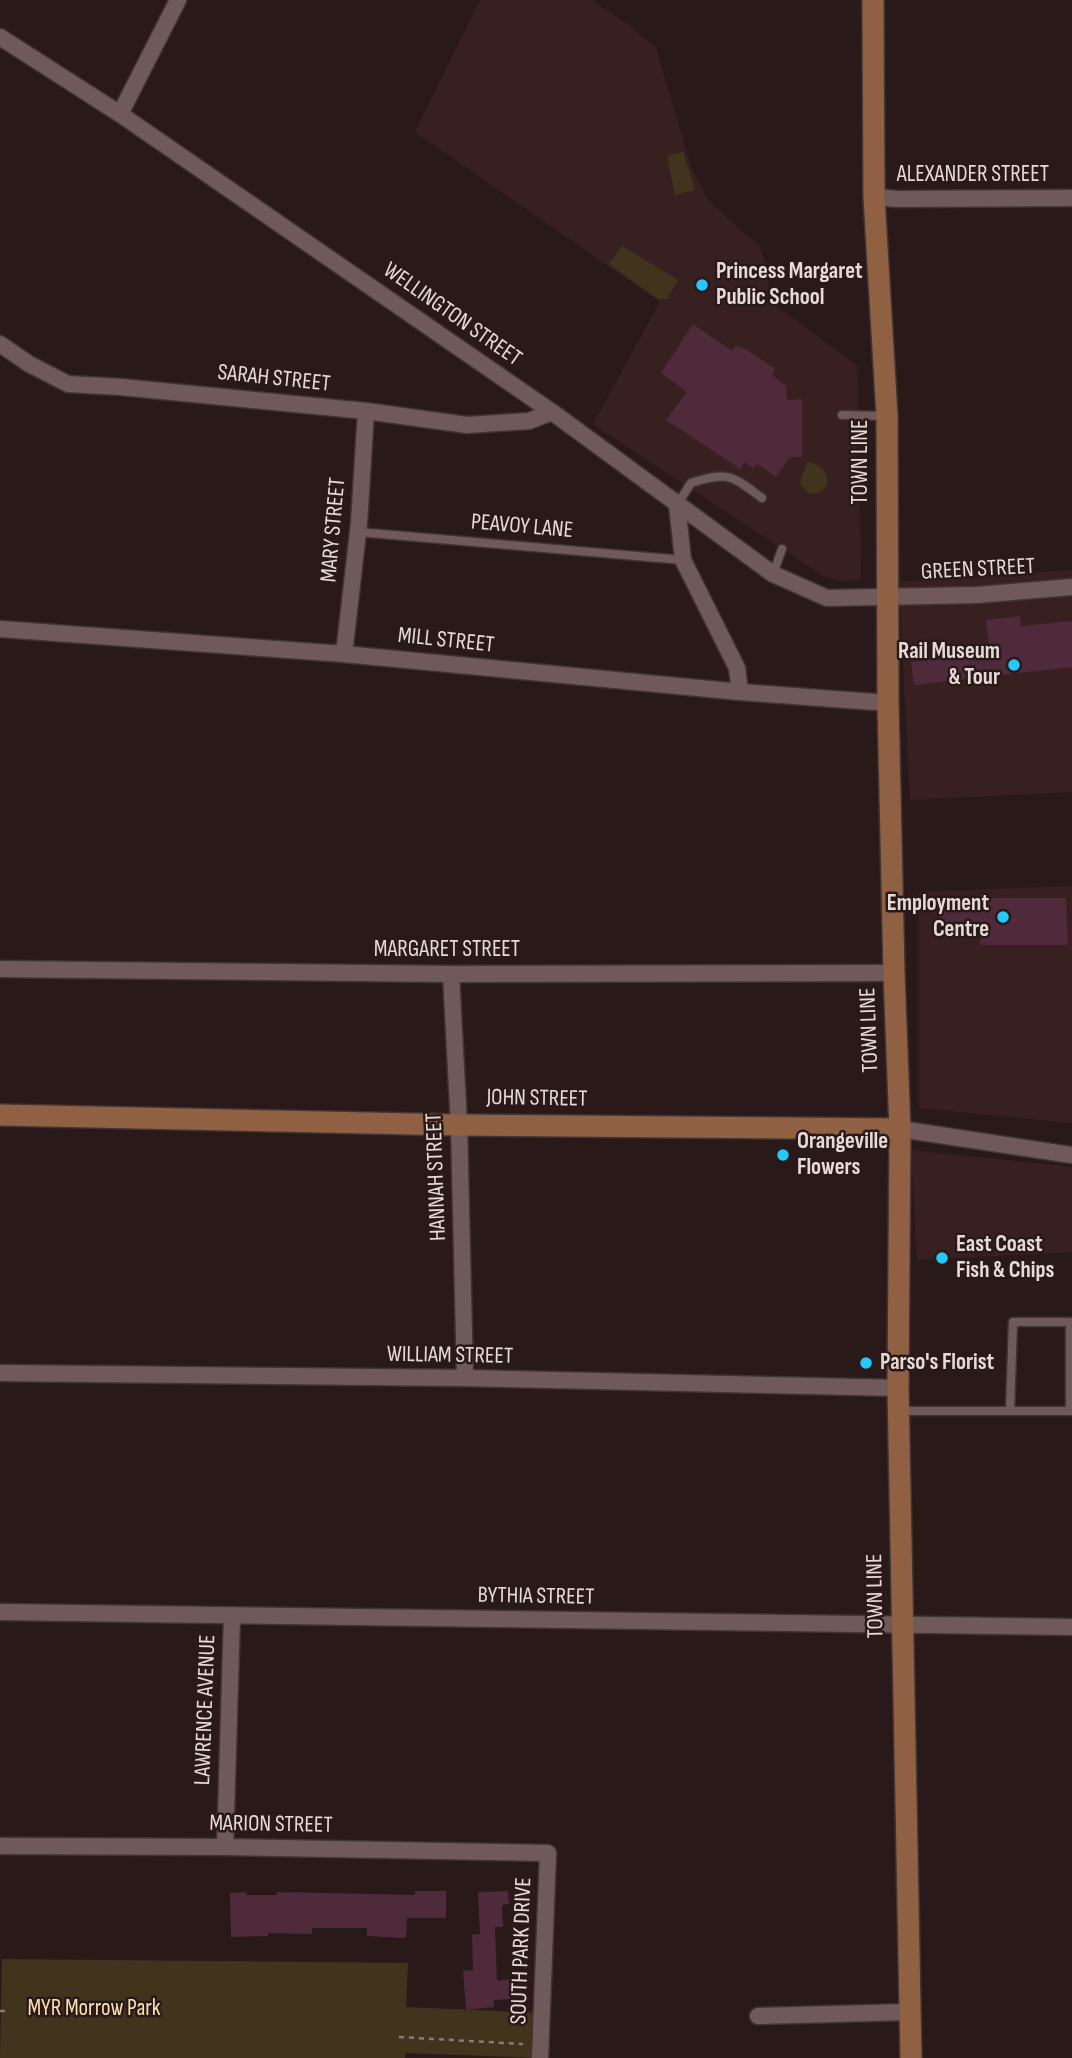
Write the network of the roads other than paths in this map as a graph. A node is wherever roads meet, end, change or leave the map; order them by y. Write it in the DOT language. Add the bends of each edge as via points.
graph roads {
  1 [pos="178,0"];
  2 [pos="873,0"];
  3 [pos="0,37"];
  4 [pos="120,114"];
  5 [pos="874,197"];
  6 [pos="1072,198"];
  7 [pos="0,344"];
  8 [pos="366,411"];
  9 [pos="552,412"];
  10 [pos="842,415"];
  11 [pos="887,416"];
  12 [pos="762,498"];
  13 [pos="677,505"];
  14 [pos="357,532"];
  15 [pos="782,549"];
  16 [pos="683,560"];
  17 [pos="773,574"];
  18 [pos="1072,587"];
  19 [pos="887,598"];
  20 [pos="0,629"];
  21 [pos="344,654"];
  22 [pos="740,692"];
  23 [pos="888,703"];
  24 [pos="0,969"];
  25 [pos="894,973"];
  26 [pos="451,974"];
  27 [pos="0,1115"];
  28 [pos="459,1125"];
  29 [pos="900,1129"];
  30 [pos="1072,1155"];
  31 [pos="1071,1322"];
  32 [pos="0,1373"];
  33 [pos="465,1378"];
  34 [pos="898,1388"];
  35 [pos="1010,1410"];
  36 [pos="899,1411"];
  37 [pos="0,1612"];
  38 [pos="232,1616"];
  39 [pos="902,1626"];
  40 [pos="1072,1627"];
  41 [pos="0,1846"];
  42 [pos="225,1847"];
  43 [pos="541,1853"];
  44 [pos="909,2012"];
  45 [pos="758,2016"];
  46 [pos="540,2052"];
  47 [pos="911,2058"];
  1 -- 4 [label="street"];
  2 -- 5 [label="main road, TOWN LINE"];
  3 -- 4 [label="street, WELLINGTON STREET"];
  4 -- 9 [label="street, WELLINGTON STREET"];
  5 -- 6 [label="street, ALEXANDER STREET"];
  5 -- 11 [label="main road, TOWN LINE"];
  7 -- 8 [label="street, SARAH STREET" via="68,384"];
  8 -- 9 [label="street, SARAH STREET" via="467,425 529,421"];
  8 -- 14 [label="street, MARY STREET"];
  9 -- 13 [label="street, WELLINGTON STREET"];
  10 -- 11 [label="lane"];
  11 -- 19 [label="main road, TOWN LINE"];
  12 -- 13 [label="lane" via="734,478 715,475 691,483"];
  13 -- 16 [label="street"];
  13 -- 17 [label="street, WELLINGTON STREET"];
  14 -- 16 [label="lane, PEAVOY LANE"];
  14 -- 21 [label="street, MARY STREET"];
  15 -- 17 [label="lane"];
  16 -- 22 [label="street" via="737,668"];
  17 -- 19 [label="street, WELLINGTON STREET" via="827,598"];
  18 -- 19 [label="street, GREEN STREET"];
  19 -- 23 [label="main road, TOWN LINE"];
  20 -- 21 [label="street, MILL STREET"];
  21 -- 22 [label="street, MILL STREET"];
  22 -- 23 [label="street, MILL STREET"];
  23 -- 25 [label="main road, TOWN LINE"];
  24 -- 26 [label="street, MARGARET STREET"];
  25 -- 26 [label="street, MARGARET STREET"];
  25 -- 29 [label="main road, TOWN LINE"];
  26 -- 28 [label="street, HANNAH STREET"];
  27 -- 28 [label="main road, JOHN STREET"];
  28 -- 29 [label="main road, JOHN STREET"];
  28 -- 33 [label="street, HANNAH STREET"];
  29 -- 30 [label="street, JOHN STREET"];
  29 -- 34 [label="main road, TOWN LINE"];
  31 -- 35 [label="lane" via="1013,1322"];
  31 -- 35 [label="lane" via="1070,1411"];
  32 -- 33 [label="street, WILLIAM STREET"];
  33 -- 34 [label="street, WILLIAM STREET"];
  34 -- 36 [label="main road, TOWN LINE"];
  35 -- 36 [label="lane"];
  36 -- 39 [label="main road, TOWN LINE"];
  37 -- 38 [label="street, BYTHIA STREET"];
  38 -- 39 [label="street, BYTHIA STREET"];
  38 -- 42 [label="street, LAWRENCE AVENUE"];
  39 -- 40 [label="street, BYTHIA STREET"];
  39 -- 44 [label="main road, TOWN LINE"];
  41 -- 42 [label="street, MARION STREET"];
  42 -- 43 [label="street, MARION STREET"];
  43 -- 46 [label="street, SOUTH PARK DRIVE" via="548,1853"];
  44 -- 45 [label="street"];
  44 -- 47 [label="main road, TOWN LINE"];
}
